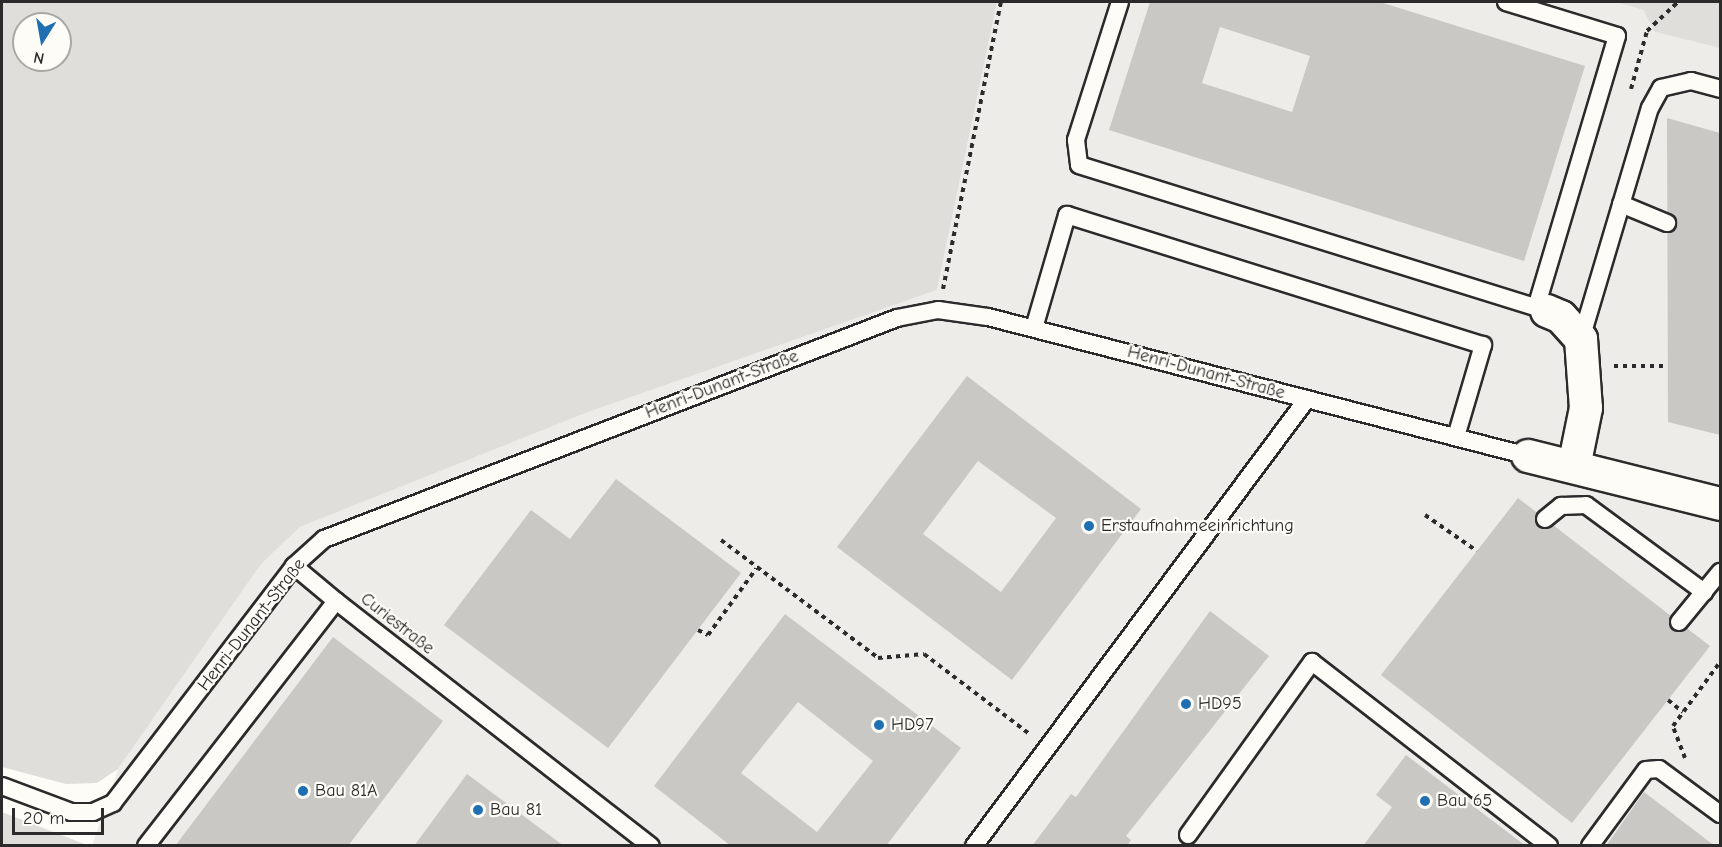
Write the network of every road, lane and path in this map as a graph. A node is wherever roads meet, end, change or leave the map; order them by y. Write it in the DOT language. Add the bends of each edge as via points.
graph roads {
  1 [pos="1001,2"];
  2 [pos="1120,2"];
  3 [pos="1506,2"];
  4 [pos="1720,89"];
  5 [pos="1622,204"];
  6 [pos="1667,223"];
  7 [pos="1541,309"];
  8 [pos="938,310"];
  9 [pos="1034,328"];
  10 [pos="1583,352"];
  11 [pos="1668,366"];
  12 [pos="1307,399"];
  13 [pos="1456,437"];
  14 [pos="1528,456"];
  15 [pos="1574,467"];
  16 [pos="1720,504"];
  17 [pos="1425,515"];
  18 [pos="1545,519"];
  19 [pos="721,540"];
  20 [pos="1477,551"];
  21 [pos="294,566"];
  22 [pos="756,569"];
  23 [pos="1720,572"];
  24 [pos="1704,591"];
  25 [pos="336,601"];
  26 [pos="1679,621"];
  27 [pos="698,630"];
  28 [pos="1720,662"];
  29 [pos="1668,700"];
  30 [pos="1683,712"];
  31 [pos="1048,748"];
  32 [pos="1689,768"];
  33 [pos="2,786"];
  34 [pos="1720,814"];
  35 [pos="1188,835"];
  36 [pos="146,846"];
  37 [pos="651,846"];
  38 [pos="974,846"];
  39 [pos="1549,846"];
  40 [pos="1590,846"];
  1 -- 8 [label="path"];
  2 -- 7 [label="lane" via="1076,140 1079,165"];
  3 -- 7 [label="lane" via="1617,36"];
  4 -- 5 [label="lane" via="1691,81 1661,88"];
  5 -- 6 [label="lane"];
  5 -- 10 [label="lane"];
  7 -- 10 [label="street" via="1561,317"];
  8 -- 9 [label="lane, Henri-Dunant-Straße"];
  8 -- 21 [label="lane, Henri-Dunant-Straße" via="886,322 363,522 324,539"];
  9 -- 12 [label="lane, Henri-Dunant-Straße"];
  9 -- 13 [label="lane" via="1067,215 1483,345"];
  10 -- 11 [label="path"];
  10 -- 15 [label="street" via="1586,408"];
  12 -- 13 [label="lane, Henri-Dunant-Straße"];
  12 -- 31 [label="lane"];
  13 -- 14 [label="lane, Henri-Dunant-Straße"];
  14 -- 15 [label="street, Henri-Dunant-Straße"];
  15 -- 16 [label="street, Henri-Dunant-Straße"];
  17 -- 20 [label="path"];
  18 -- 24 [label="lane" via="1561,506 1586,505"];
  19 -- 22 [label="path"];
  21 -- 25 [label="lane"];
  21 -- 33 [label="lane, Henri-Dunant-Straße" via="113,803 93,812 71,812"];
  22 -- 27 [label="path" via="708,635"];
  22 -- 31 [label="path" via="878,658 924,654"];
  23 -- 24 [label="lane"];
  24 -- 26 [label="lane"];
  25 -- 36 [label="lane, Curiestraße"];
  25 -- 37 [label="lane, Curiestraße"];
  28 -- 30 [label="path"];
  29 -- 30 [label="path"];
  30 -- 32 [label="path" via="1673,726"];
  31 -- 38 [label="lane"];
  34 -- 40 [label="lane" via="1659,769 1646,770"];
  35 -- 39 [label="lane" via="1312,662"];
}
